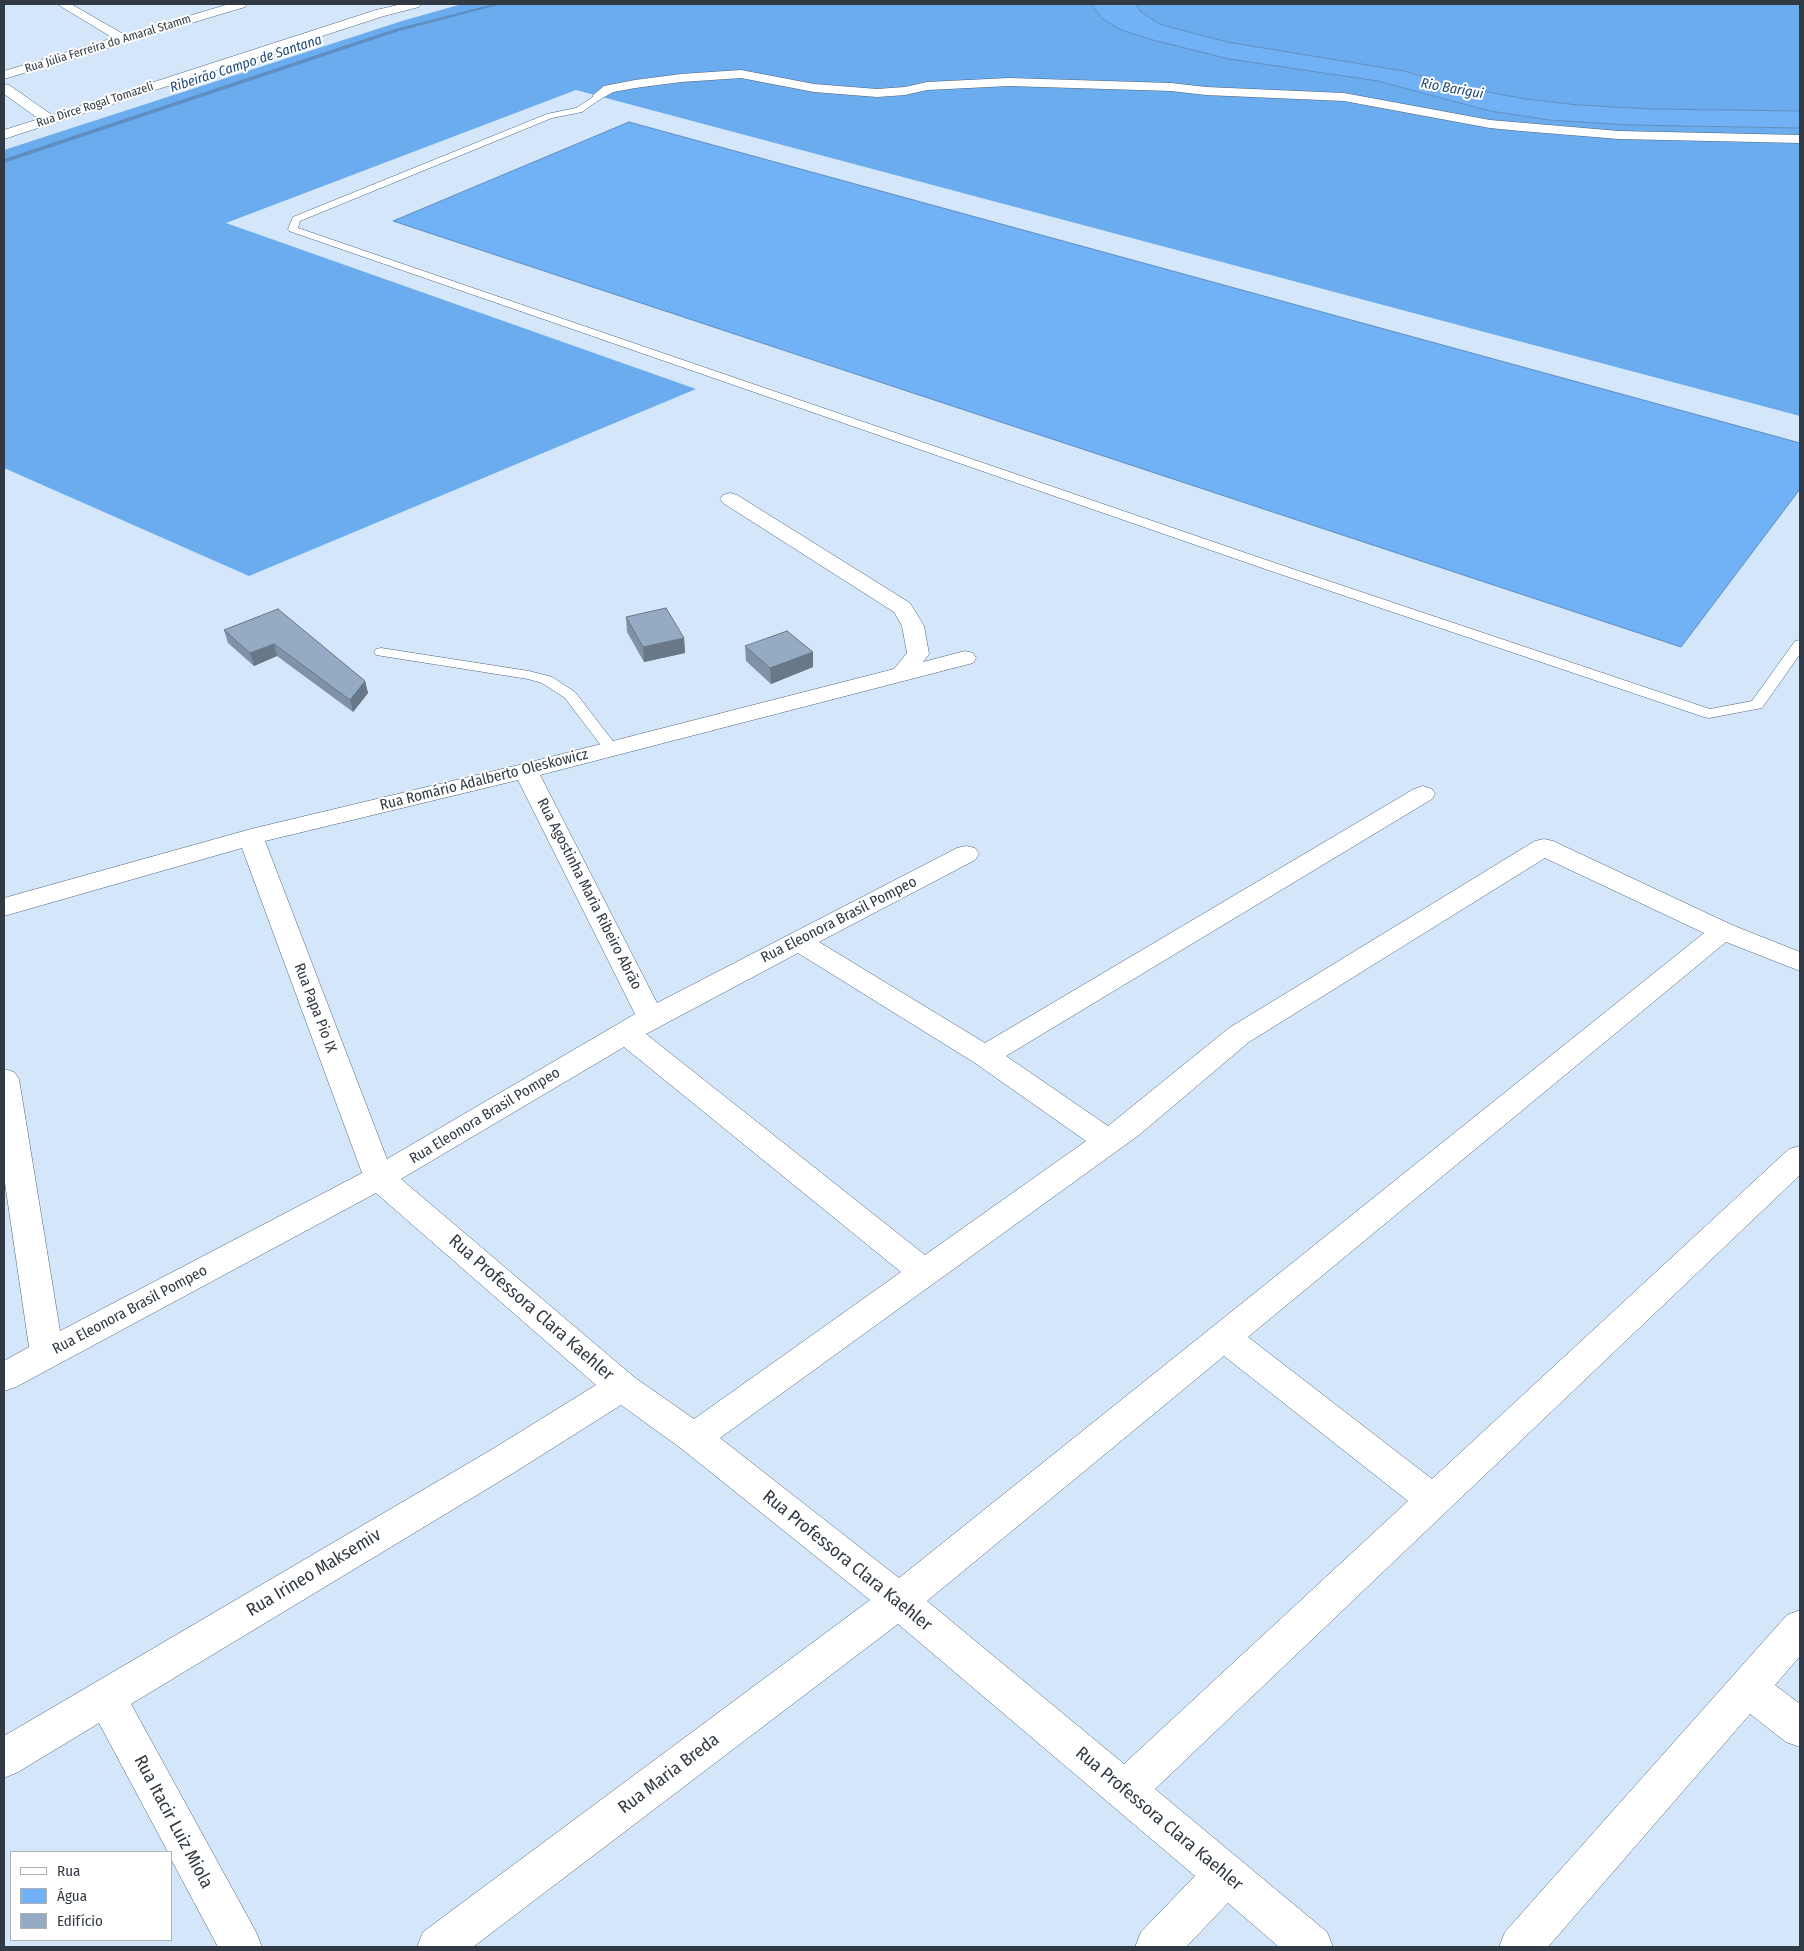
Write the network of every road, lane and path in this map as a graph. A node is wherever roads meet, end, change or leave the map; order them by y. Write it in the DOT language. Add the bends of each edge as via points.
graph roads {
  1 [pos="63,4"];
  2 [pos="235,4"];
  3 [pos="404,5"];
  4 [pos="123,39"];
  5 [pos="4,75"];
  6 [pos="4,88"];
  7 [pos="599,96"];
  8 [pos="50,120"];
  9 [pos="4,135"];
  10 [pos="1800,139"];
  11 [pos="730,499"];
  12 [pos="1800,644"];
  13 [pos="381,652"];
  14 [pos="965,658"];
  15 [pos="902,674"];
  16 [pos="611,749"];
  17 [pos="526,771"];
  18 [pos="1423,794"];
  19 [pos="251,837"];
  20 [pos="966,854"];
  21 [pos="4,908"];
  22 [pos="1722,931"];
  23 [pos="798,941"];
  24 [pos="1800,962"];
  25 [pos="639,1025"];
  26 [pos="985,1056"];
  27 [pos="4,1079"];
  28 [pos="1108,1141"];
  29 [pos="1800,1157"];
  30 [pos="379,1178"];
  31 [pos="925,1273"];
  32 [pos="1224,1337"];
  33 [pos="46,1354"];
  34 [pos="4,1377"];
  35 [pos="622,1387"];
  36 [pos="694,1438"];
  37 [pos="1434,1501"];
  38 [pos="899,1602"];
  39 [pos="1800,1628"];
  40 [pos="1748,1688"];
  41 [pos="106,1696"];
  42 [pos="1800,1728"];
  43 [pos="4,1758"];
  44 [pos="1125,1790"];
  45 [pos="1226,1875"];
  46 [pos="241,1947"];
  47 [pos="438,1947"];
  48 [pos="1156,1947"];
  49 [pos="1312,1947"];
  50 [pos="1520,1947"];
  1 -- 4 [label="street"];
  2 -- 4 [label="street, Rua Júlia Ferreira do Amaral Stamm"];
  3 -- 8 [label="street, Rua Dirce Rogal Tomazeli"];
  4 -- 5 [label="street, Rua Júlia Ferreira do Amaral Stamm"];
  6 -- 8 [label="street"];
  7 -- 10 [label="street" via="609,89 635,84 741,74 814,88 877,93 927,86 1009,82 1163,86 1344,97 1521,127 1619,135"];
  7 -- 12 [label="lane" via="579,110 550,116 296,219 293,229 1710,714 1757,704"];
  8 -- 9 [label="street, Rua Dirce Rogal Tomazeli"];
  11 -- 15 [label="street" via="902,608 914,626 918,654"];
  13 -- 16 [label="lane" via="547,680 570,695"];
  14 -- 15 [label="street, Rua Romário Adalberto Oleskowicz"];
  15 -- 16 [label="street, Rua Romário Adalberto Oleskowicz"];
  16 -- 17 [label="street, Rua Romário Adalberto Oleskowicz"];
  17 -- 19 [label="street, Rua Romário Adalberto Oleskowicz"];
  17 -- 25 [label="street, Rua Agostinha Maria Ribeiro Abrão"];
  18 -- 26 [label="street"];
  19 -- 21 [label="street, Rua Romário Adalberto Oleskowicz"];
  19 -- 30 [label="street, Rua Papa Pio IX"];
  20 -- 23 [label="street, Rua Eleonora Brasil Pompeo"];
  22 -- 24 [label="street"];
  22 -- 28 [label="street" via="1544,847 1239,1035"];
  22 -- 32 [label="street, Rua Maria Breda"];
  23 -- 25 [label="street, Rua Eleonora Brasil Pompeo"];
  23 -- 26 [label="street"];
  25 -- 30 [label="street, Rua Eleonora Brasil Pompeo"];
  25 -- 31 [label="street"];
  26 -- 28 [label="street"];
  27 -- 33 [label="street"];
  28 -- 31 [label="street"];
  29 -- 37 [label="street"];
  30 -- 33 [label="street, Rua Eleonora Brasil Pompeo"];
  30 -- 35 [label="street, Rua Professora Clara Kaehler"];
  31 -- 36 [label="street"];
  32 -- 37 [label="street"];
  32 -- 38 [label="street, Rua Maria Breda"];
  33 -- 34 [label="street, Rua Eleonora Brasil Pompeo"];
  35 -- 36 [label="street, Rua Professora Clara Kaehler"];
  35 -- 41 [label="street, Rua Irineo Maksemiv"];
  36 -- 38 [label="street, Rua Professora Clara Kaehler"];
  37 -- 44 [label="street"];
  38 -- 44 [label="street, Rua Professora Clara Kaehler"];
  38 -- 47 [label="street, Rua Maria Breda"];
  39 -- 40 [label="street"];
  40 -- 42 [label="street"];
  40 -- 50 [label="street"];
  41 -- 43 [label="street, Rua Irineo Maksemiv"];
  41 -- 46 [label="street, Rua Itacir Luiz Miola"];
  44 -- 45 [label="street, Rua Professora Clara Kaehler"];
  45 -- 48 [label="street"];
  45 -- 49 [label="street, Rua Professora Clara Kaehler"];
}
